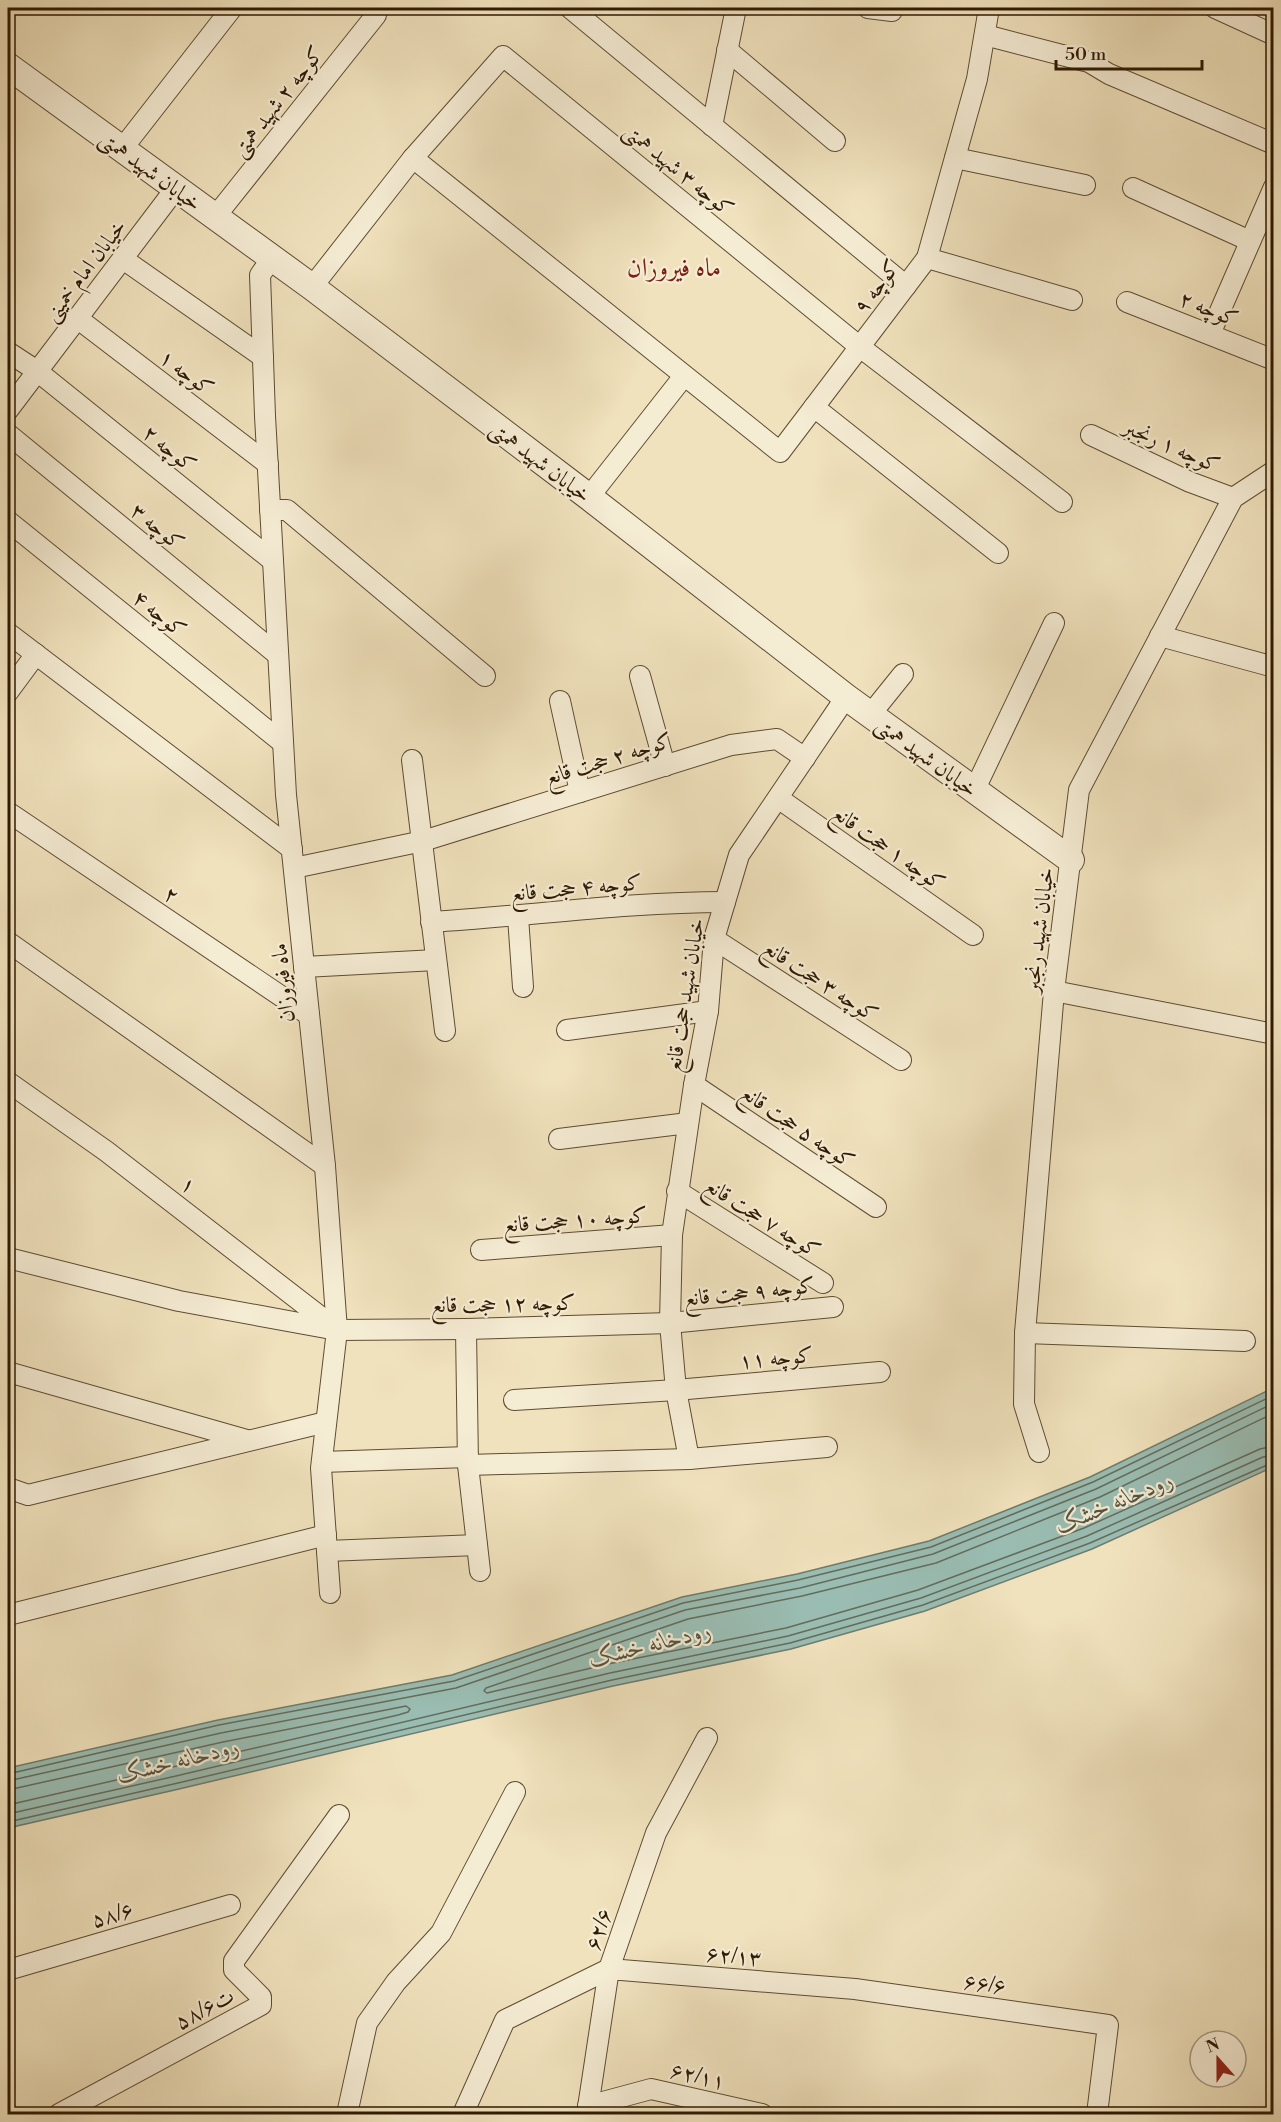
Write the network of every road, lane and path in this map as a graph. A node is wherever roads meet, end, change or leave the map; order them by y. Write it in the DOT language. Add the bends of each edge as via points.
graph roads {
  1 [pos="232,8"];
  2 [pos="570,8"];
  3 [pos="736,8"];
  4 [pos="868,8"];
  5 [pos="989,8"];
  6 [pos="1215,8"];
  7 [pos="891,11"];
  8 [pos="376,15"];
  9 [pos="985,35"];
  10 [pos="1274,35"];
  11 [pos="728,50"];
  12 [pos="8,66"];
  13 [pos="712,126"];
  14 [pos="835,141"];
  15 [pos="1274,144"];
  16 [pos="122,149"];
  17 [pos="413,158"];
  18 [pos="955,158"];
  19 [pos="1085,185"];
  20 [pos="176,188"];
  21 [pos="1133,188"];
  22 [pos="1271,197"];
  23 [pos="216,216"];
  24 [pos="1250,241"];
  25 [pos="272,258"];
  26 [pos="927,258"];
  27 [pos="123,259"];
  28 [pos="906,286"];
  29 [pos="312,287"];
  30 [pos="1072,300"];
  31 [pos="1127,302"];
  32 [pos="77,318"];
  33 [pos="1210,334"];
  34 [pos="860,347"];
  35 [pos="8,352"];
  36 [pos="263,357"];
  37 [pos="1274,360"];
  38 [pos="37,371"];
  39 [pos="684,376"];
  40 [pos="814,407"];
  41 [pos="8,410"];
  42 [pos="8,434"];
  43 [pos="1091,435"];
  44 [pos="268,464"];
  45 [pos="1274,471"];
  46 [pos="589,498"];
  47 [pos="1233,498"];
  48 [pos="1062,502"];
  49 [pos="270,510"];
  50 [pos="8,521"];
  51 [pos="998,553"];
  52 [pos="273,561"];
  53 [pos="1054,622"];
  54 [pos="8,633"];
  55 [pos="1160,636"];
  56 [pos="36,654"];
  57 [pos="278,655"];
  58 [pos="1274,666"];
  59 [pos="903,674"];
  60 [pos="485,676"];
  61 [pos="640,676"];
  62 [pos="8,692"];
  63 [pos="846,697"];
  64 [pos="560,701"];
  65 [pos="870,714"];
  66 [pos="283,743"];
  67 [pos="805,758"];
  68 [pos="412,760"];
  69 [pos="665,766"];
  70 [pos="974,791"];
  71 [pos="580,792"];
  72 [pos="778,798"];
  73 [pos="8,812"];
  74 [pos="423,841"];
  75 [pos="293,858"];
  76 [pos="1071,860"];
  77 [pos="725,902"];
  78 [pos="518,916"];
  79 [pos="431,922"];
  80 [pos="973,935"];
  81 [pos="714,939"];
  82 [pos="8,942"];
  83 [pos="436,960"];
  84 [pos="304,967"];
  85 [pos="523,987"];
  86 [pos="1054,991"];
  87 [pos="708,1011"];
  88 [pos="309,1015"];
  89 [pos="567,1030"];
  90 [pos="445,1031"];
  91 [pos="1274,1034"];
  92 [pos="901,1060"];
  93 [pos="8,1082"];
  94 [pos="693,1085"];
  95 [pos="688,1123"];
  96 [pos="559,1139"];
  97 [pos="325,1166"];
  98 [pos="677,1191"];
  99 [pos="876,1207"];
  100 [pos="672,1235"];
  101 [pos="481,1250"];
  102 [pos="8,1258"];
  103 [pos="823,1283"];
  104 [pos="833,1307"];
  105 [pos="670,1323"];
  106 [pos="466,1329"];
  107 [pos="337,1330"];
  108 [pos="1025,1333"];
  109 [pos="1245,1341"];
  110 [pos="8,1372"];
  111 [pos="880,1372"];
  112 [pos="676,1390"];
  113 [pos="514,1400"];
  114 [pos="326,1422"];
  115 [pos="250,1441"];
  116 [pos="827,1447"];
  117 [pos="1039,1452"];
  118 [pos="689,1459"];
  119 [pos="468,1461"];
  120 [pos="322,1462"];
  121 [pos="8,1488"];
  122 [pos="326,1543"];
  123 [pos="477,1545"];
  124 [pos="480,1571"];
  125 [pos="330,1593"];
  126 [pos="8,1615"];
  127 [pos="707,1738"];
  128 [pos="515,1792"];
  129 [pos="339,1815"];
  130 [pos="230,1905"];
  131 [pos="609,1969"];
  132 [pos="8,1970"];
  133 [pos="855,1989"];
  134 [pos="588,2110"];
  135 [pos="59,2115"];
  136 [pos="347,2115"];
  137 [pos="463,2115"];
  138 [pos="762,2115"];
  139 [pos="1097,2115"];
  1 -- 16 [label="street"];
  2 -- 13 [label="street"];
  3 -- 11 [label="street"];
  4 -- 7 [label="street"];
  5 -- 9 [label="street, کوچه ۹"];
  6 -- 10 [label="street"];
  8 -- 23 [label="street, کوچه ۲ شهید همتی"];
  9 -- 15 [label="street" via="1089,62"];
  9 -- 18 [label="street, کوچه ۹" via="978,79"];
  11 -- 13 [label="street"];
  11 -- 14 [label="street"];
  12 -- 16 [label="street, خیابان شهید همتی"];
  13 -- 28 [label="street"];
  16 -- 20 [label="street, خیابان شهید همتی"];
  17 -- 29 [label="street, کوچه ۳ شهید همتی"];
  17 -- 34 [label="street, کوچه ۳ شهید همتی" via="503,56"];
  17 -- 39 [label="street, کوچه ۹"];
  18 -- 19 [label="street"];
  18 -- 26 [label="street, کوچه ۹"];
  20 -- 23 [label="street, خیابان شهید همتی"];
  20 -- 27 [label="street, خیابان امام خمینی"];
  21 -- 24 [label="street"];
  22 -- 24 [label="street"];
  23 -- 25 [label="street, خیابان شهید همتی"];
  24 -- 33 [label="street"];
  25 -- 29 [label="street, خیابان شهید همتی"];
  25 -- 36 [label="street, ماه فیروزان" via="260,275"];
  26 -- 28 [label="street, کوچه ۹"];
  26 -- 30 [label="street"];
  27 -- 32 [label="street, خیابان امام خمینی"];
  27 -- 36 [label="street"];
  28 -- 34 [label="street, کوچه ۹"];
  29 -- 46 [label="street, خیابان شهید همتی"];
  31 -- 33 [label="street, کوچه ۲"];
  32 -- 38 [label="street, خیابان امام خمینی"];
  32 -- 44 [label="street, کوچه ۱"];
  33 -- 37 [label="street, کوچه ۲"];
  34 -- 40 [label="street, کوچه ۹"];
  34 -- 48 [label="street, کوچه ۳ شهید همتی"];
  35 -- 38 [label="street, کوچه ۲"];
  36 -- 44 [label="street, ماه فیروزان"];
  38 -- 41 [label="street, خیابان امام خمینی"];
  38 -- 52 [label="street, کوچه ۲"];
  39 -- 40 [label="street, کوچه ۹" via="780,452"];
  39 -- 46 [label="street"];
  40 -- 51 [label="street"];
  42 -- 57 [label="street, کوچه ۳"];
  43 -- 47 [label="street, کوچه ۱ رنجبر"];
  44 -- 49 [label="street, ماه فیروزان"];
  45 -- 47 [label="street, خیابان شهید رنجبر"];
  46 -- 63 [label="street, خیابان شهید همتی"];
  47 -- 55 [label="street, خیابان شهید رنجبر"];
  49 -- 52 [label="street, ماه فیروزان"];
  49 -- 60 [label="street" via="287,510"];
  50 -- 66 [label="street, کوچه ۴"];
  52 -- 57 [label="street, ماه فیروزان"];
  53 -- 70 [label="street"];
  54 -- 56 [label="street"];
  55 -- 58 [label="street"];
  55 -- 76 [label="street, خیابان شهید رنجبر" via="1079,790"];
  56 -- 62 [label="street"];
  56 -- 75 [label="street"];
  57 -- 66 [label="street, ماه فیروزان"];
  59 -- 65 [label="street"];
  61 -- 69 [label="street"];
  63 -- 65 [label="street, خیابان شهید همتی"];
  63 -- 67 [label="street, خیابان شهید حجت قانع"];
  64 -- 71 [label="street"];
  65 -- 70 [label="street, خیابان شهید همتی"];
  66 -- 75 [label="street, ماه فیروزان"];
  67 -- 69 [label="street, کوچه ۲ حجت قانع" via="777,739 732,745"];
  67 -- 72 [label="street, خیابان شهید حجت قانع"];
  68 -- 74 [label="street"];
  69 -- 71 [label="street, کوچه ۲ حجت قانع"];
  70 -- 76 [label="street, خیابان شهید همتی"];
  71 -- 74 [label="street, کوچه ۲ حجت قانع"];
  72 -- 77 [label="street, خیابان شهید حجت قانع" via="739,855"];
  72 -- 80 [label="street, کوچه ۱ حجت قانع"];
  73 -- 88 [label="street, ۲"];
  74 -- 75 [label="street, کوچه ۲ حجت قانع"];
  74 -- 79 [label="street"];
  75 -- 84 [label="street, ماه فیروزان"];
  76 -- 86 [label="street, خیابان شهید رنجبر"];
  77 -- 78 [label="street, کوچه ۴ حجت قانع" via="666,902"];
  77 -- 81 [label="street, خیابان شهید حجت قانع"];
  78 -- 79 [label="street, کوچه ۴ حجت قانع"];
  78 -- 85 [label="street"];
  79 -- 83 [label="street"];
  81 -- 87 [label="street, خیابان شهید حجت قانع"];
  81 -- 92 [label="street, کوچه ۳ حجت قانع"];
  82 -- 97 [label="street"];
  83 -- 84 [label="street"];
  83 -- 90 [label="street"];
  84 -- 88 [label="street, ماه فیروزان"];
  86 -- 91 [label="street"];
  86 -- 108 [label="street, خیابان شهید رنجبر"];
  87 -- 89 [label="street"];
  87 -- 94 [label="street, خیابان شهید حجت قانع"];
  88 -- 97 [label="street, ماه فیروزان"];
  93 -- 107 [label="street, ۱" via="106,1151"];
  94 -- 95 [label="street, خیابان شهید حجت قانع"];
  94 -- 99 [label="street, کوچه ۵ حجت قانع"];
  95 -- 96 [label="street"];
  95 -- 98 [label="street, خیابان شهید حجت قانع"];
  97 -- 107 [label="street, ماه فیروزان"];
  98 -- 100 [label="street, خیابان شهید حجت قانع"];
  98 -- 103 [label="street, کوچه ۷ حجت قانع"];
  100 -- 101 [label="street, کوچه ۱۰ حجت قانع"];
  100 -- 105 [label="street, خیابان شهید حجت قانع"];
  102 -- 107 [label="street, کوچه ۱۲ حجت قانع" via="179,1301"];
  104 -- 105 [label="street, کوچه ۹ حجت قانع"];
  105 -- 106 [label="street, کوچه ۱۲ حجت قانع"];
  105 -- 112 [label="street, خیابان شهید حجت قانع"];
  106 -- 107 [label="street, کوچه ۱۲ حجت قانع"];
  106 -- 119 [label="street"];
  107 -- 114 [label="street, ماه فیروزان"];
  108 -- 109 [label="street"];
  108 -- 117 [label="street, خیابان شهید رنجبر" via="1024,1404"];
  110 -- 115 [label="street"];
  111 -- 112 [label="street, کوچه ۱۱"];
  112 -- 113 [label="street, کوچه ۱۱"];
  112 -- 118 [label="street, خیابان شهید حجت قانع"];
  114 -- 115 [label="street"];
  114 -- 120 [label="street, ماه فیروزان"];
  115 -- 121 [label="street" via="28,1495"];
  116 -- 118 [label="street"];
  118 -- 119 [label="street"];
  119 -- 120 [label="street"];
  119 -- 123 [label="street"];
  120 -- 122 [label="street, ماه فیروزان"];
  122 -- 123 [label="street"];
  122 -- 125 [label="street, ماه فیروزان"];
  122 -- 126 [label="street"];
  123 -- 124 [label="street"];
  127 -- 131 [label="street, ۶۲/۶" via="656,1833"];
  128 -- 136 [label="street" via="441,1933 396,1982 367,2023"];
  129 -- 135 [label="street, ۵۸/۶ت" via="234,1961 234,1970 261,1997 261,2005"];
  130 -- 132 [label="street, ۵۸/۶"];
  131 -- 133 [label="street, ۶۲/۱۳"];
  131 -- 134 [label="street"];
  131 -- 137 [label="street, ۶۲/۶" via="505,2020"];
  133 -- 139 [label="street, ۶۶/۶" via="1108,2025"];
  134 -- 138 [label="street, ۶۲/۱۱" via="651,2089"];
}
